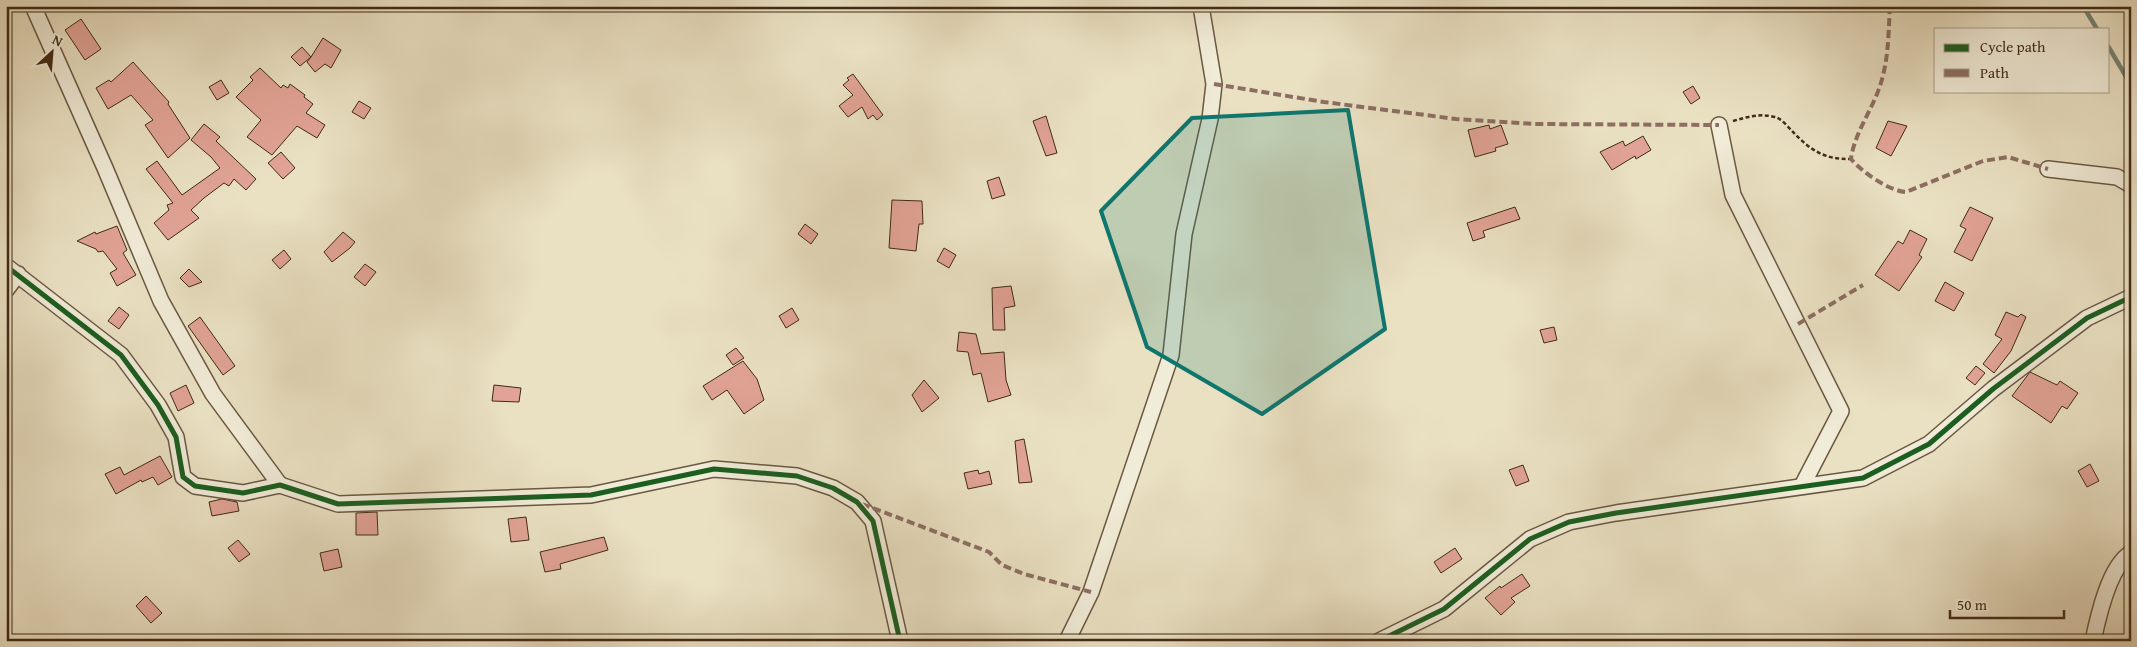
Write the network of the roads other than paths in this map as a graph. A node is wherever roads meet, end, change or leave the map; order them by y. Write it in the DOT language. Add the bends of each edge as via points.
graph roads {
  1 [pos="33,6"];
  2 [pos="1201,6"];
  3 [pos="1719,125"];
  4 [pos="2048,169"];
  5 [pos="2131,185"];
  6 [pos="12,270"];
  7 [pos="6,290"];
  8 [pos="2131,297"];
  9 [pos="280,485"];
  10 [pos="1802,486"];
  11 [pos="2131,553"];
  12 [pos="900,641"];
  13 [pos="1067,641"];
  14 [pos="1379,641"];
  15 [pos="2093,641"];
  1 -- 9 [label="street" via="160,301 213,394"];
  2 -- 13 [label="street" via="1214,84 1210,119 1184,234 1171,355 1091,592"];
  3 -- 10 [label="street" via="1733,195 1841,411"];
  4 -- 5 [label="street" via="2117,177"];
  6 -- 7 [label="street"];
  6 -- 9 [label="street" via="120,355 154,399 176,437 183,477 195,486 243,493"];
  8 -- 10 [label="street" via="2087,318 1993,389 1929,444 1863,478"];
  9 -- 12 [label="street" via="338,504 591,495 714,469 797,476 833,488 857,502 873,522"];
  10 -- 14 [label="street" via="1569,522 1530,539 1444,610"];
  11 -- 15 [label="street" via="2125,556 2108,585"];
}
